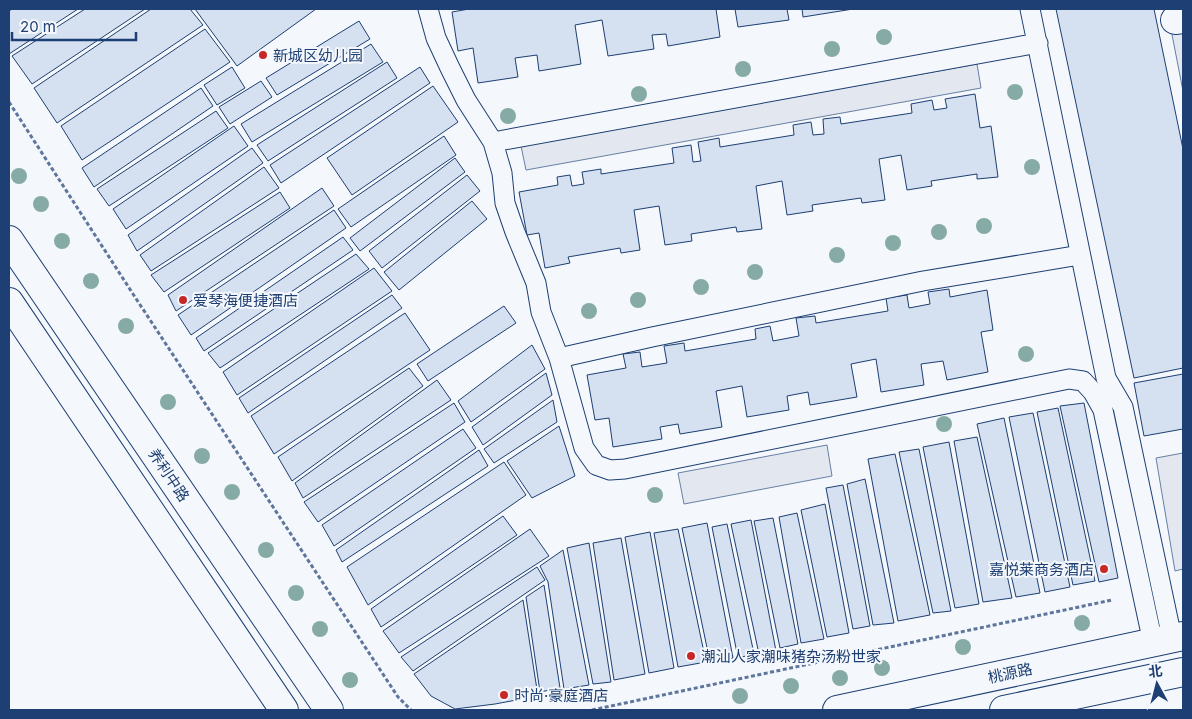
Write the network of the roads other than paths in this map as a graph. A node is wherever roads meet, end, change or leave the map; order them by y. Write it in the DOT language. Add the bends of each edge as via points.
graph roads {
  1 [pos="428,9"];
  2 [pos="1030,9"];
  3 [pos="1038,43"];
  4 [pos="493,142"];
  5 [pos="12,252"];
  6 [pos="1080,255"];
  7 [pos="9,302"];
  8 [pos="559,358"];
  9 [pos="1169,639"];
  10 [pos="1183,672"];
  11 [pos="284,710"];
  12 [pos="328,710"];
  13 [pos="837,710"];
  14 [pos="1004,710"];
  1 -- 4 [label="lane" via="436,38 450,68"];
  2 -- 3 [label="lane"];
  3 -- 4 [label="lane"];
  3 -- 6 [label="lane"];
  4 -- 8 [label="lane" via="502,173 505,203 536,283 541,312"];
  5 -- 12 [label="main road, 养利中路"];
  6 -- 8 [label="lane" via="923,281"];
  6 -- 9 [label="lane" via="1106,378 1123,407"];
  7 -- 11 [label="main road"];
  8 -- 9 [label="lane" via="584,448 596,465 610,470 1069,379 1083,381 1103,410 1142,594"];
  9 -- 13 [label="main road, 桃源路"];
  10 -- 14 [label="main road"];
}
